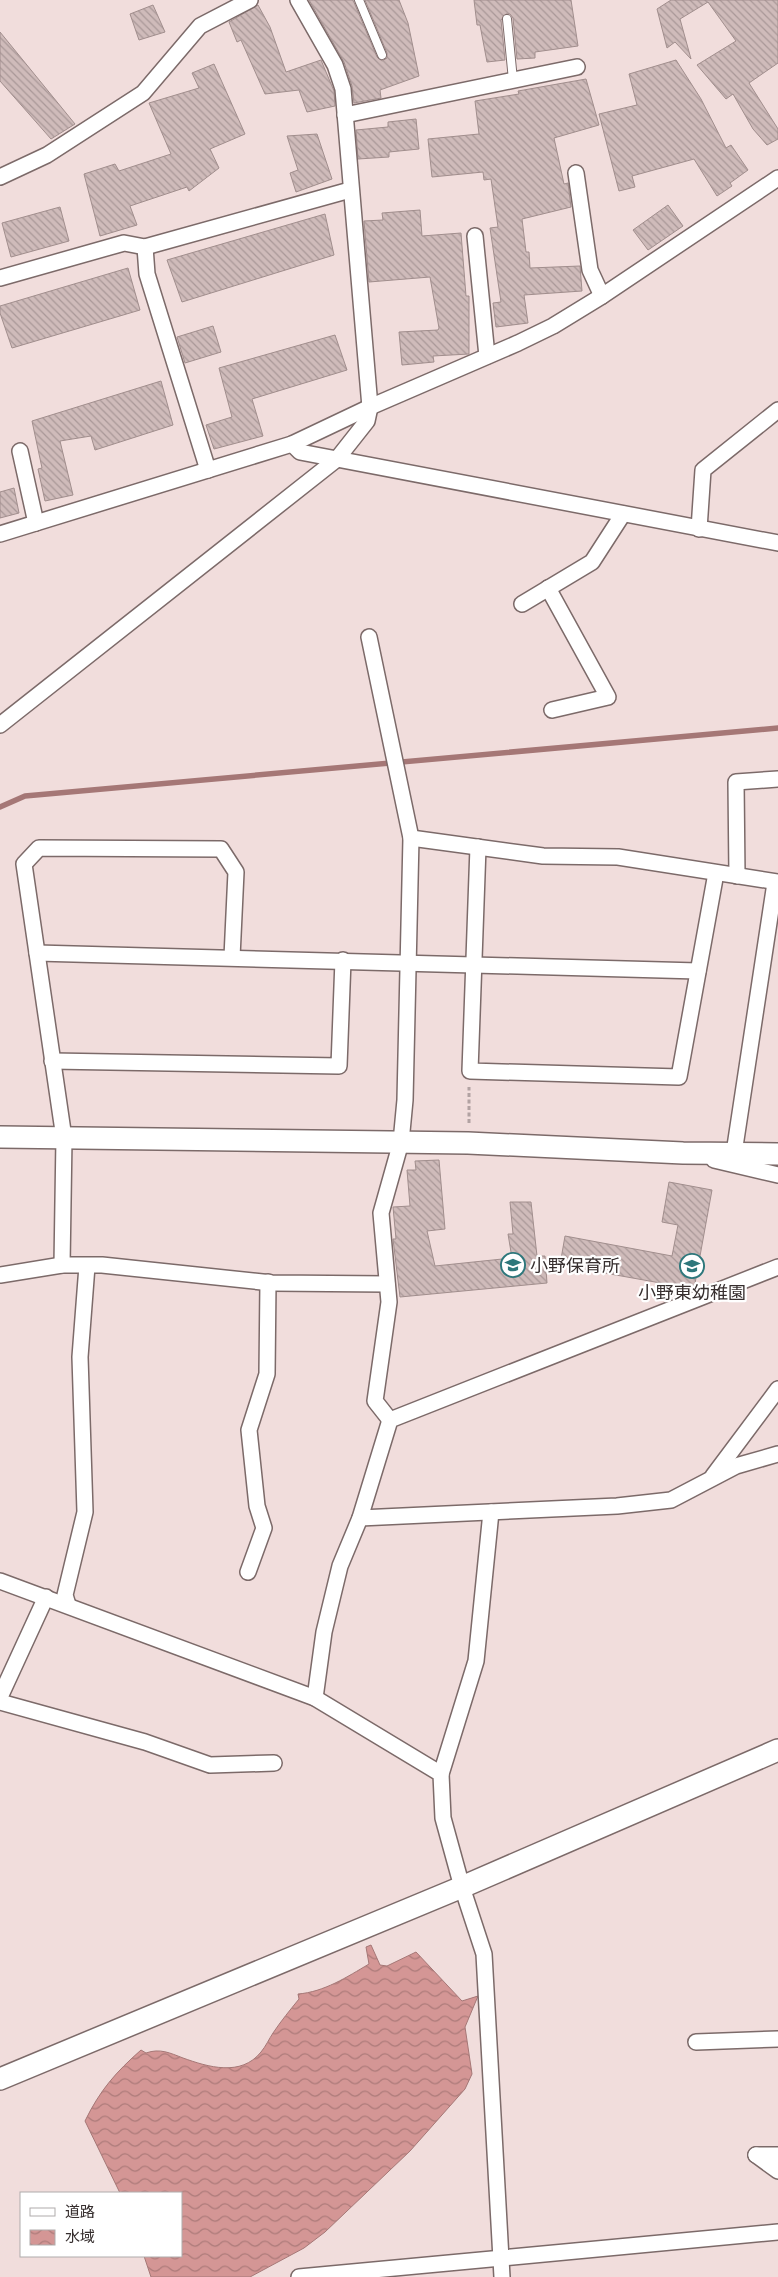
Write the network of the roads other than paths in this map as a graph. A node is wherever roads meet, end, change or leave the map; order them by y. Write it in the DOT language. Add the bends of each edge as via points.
graph roads {
  1 [pos="250,0"];
  2 [pos="298,0"];
  3 [pos="359,0"];
  4 [pos="507,19"];
  5 [pos="382,55"];
  6 [pos="577,67"];
  7 [pos="513,80"];
  8 [pos="345,115"];
  9 [pos="576,173"];
  10 [pos="0,177"];
  11 [pos="778,178"];
  12 [pos="350,190"];
  13 [pos="475,236"];
  14 [pos="145,247"];
  15 [pos="0,278"];
  16 [pos="602,296"];
  17 [pos="487,356"];
  18 [pos="370,407"];
  19 [pos="778,410"];
  20 [pos="292,444"];
  21 [pos="20,451"];
  22 [pos="336,459"];
  23 [pos="208,470"];
  24 [pos="623,514"];
  25 [pos="36,523"];
  26 [pos="699,528"];
  27 [pos="0,534"];
  28 [pos="778,543"];
  29 [pos="548,588"];
  30 [pos="522,604"];
  31 [pos="369,637"];
  32 [pos="552,710"];
  33 [pos="0,725"];
  34 [pos="778,779"];
  35 [pos="411,838"];
  36 [pos="478,847"];
  37 [pos="716,873"];
  38 [pos="737,876"];
  39 [pos="776,883"];
  40 [pos="37,953"];
  41 [pos="232,957"];
  42 [pos="343,960"];
  43 [pos="409,962"];
  44 [pos="474,964"];
  45 [pos="698,971"];
  46 [pos="52,1062"];
  47 [pos="0,1137"];
  48 [pos="64,1138"];
  49 [pos="401,1142"];
  50 [pos="684,1153"];
  51 [pos="734,1153"];
  52 [pos="778,1154"];
  53 [pos="778,1175"];
  54 [pos="62,1266"];
  55 [pos="87,1266"];
  56 [pos="778,1267"];
  57 [pos="0,1275"];
  58 [pos="268,1282"];
  59 [pos="387,1284"];
  60 [pos="778,1389"];
  61 [pos="390,1420"];
  62 [pos="778,1454"];
  63 [pos="709,1480"];
  64 [pos="491,1512"];
  65 [pos="360,1518"];
  66 [pos="248,1572"];
  67 [pos="0,1581"];
  68 [pos="46,1597"];
  69 [pos="68,1605"];
  70 [pos="0,1697"];
  71 [pos="315,1698"];
  72 [pos="0,1702"];
  73 [pos="778,1750"];
  74 [pos="274,1763"];
  75 [pos="440,1774"];
  76 [pos="462,1887"];
  77 [pos="778,2039"];
  78 [pos="696,2042"];
  79 [pos="0,2079"];
  80 [pos="778,2155"];
  81 [pos="778,2171"];
  82 [pos="778,2232"];
  83 [pos="500,2259"];
  84 [pos="299,2277"];
  85 [pos="502,2277"];
  1 -- 10 [label="street" via="200,26 143,93 48,156"];
  2 -- 8 [label="street" via="335,65"];
  3 -- 5 [label="lane"];
  4 -- 7 [label="lane"];
  6 -- 7 [label="street"];
  7 -- 8 [label="street"];
  8 -- 12 [label="street"];
  9 -- 16 [label="street" via="590,270"];
  11 -- 16 [label="street"];
  12 -- 14 [label="street"];
  12 -- 18 [label="street"];
  13 -- 17 [label="street"];
  14 -- 15 [label="street" via="124,243"];
  14 -- 23 [label="street" via="147,274"];
  16 -- 17 [label="street" via="552,326"];
  17 -- 18 [label="street"];
  18 -- 20 [label="street"];
  18 -- 22 [label="street" via="368,420"];
  19 -- 26 [label="street" via="703,470"];
  20 -- 22 [label="street" via="300,452"];
  20 -- 23 [label="street"];
  21 -- 25 [label="street"];
  22 -- 24 [label="street"];
  22 -- 33 [label="street"];
  23 -- 25 [label="street"];
  24 -- 26 [label="street"];
  24 -- 29 [label="street" via="592,562"];
  25 -- 27 [label="street"];
  26 -- 28 [label="street"];
  29 -- 30 [label="street"];
  29 -- 32 [label="street" via="608,697"];
  31 -- 35 [label="street"];
  34 -- 38 [label="street" via="736,782"];
  35 -- 36 [label="street"];
  35 -- 43 [label="street"];
  36 -- 37 [label="street" via="543,856 618,857"];
  36 -- 44 [label="street"];
  37 -- 38 [label="street"];
  37 -- 45 [label="street"];
  38 -- 39 [label="street"];
  39 -- 51 [label="street"];
  40 -- 41 [label="street"];
  40 -- 41 [label="street" via="24,864 39,848 221,849 236,872"];
  40 -- 46 [label="street"];
  41 -- 42 [label="street"];
  42 -- 43 [label="street"];
  42 -- 46 [label="street" via="339,1066"];
  43 -- 44 [label="street"];
  43 -- 49 [label="street" via="406,1100"];
  44 -- 45 [label="street"];
  44 -- 45 [label="street" via="470,1071 679,1077"];
  46 -- 48 [label="street"];
  47 -- 48 [label="street"];
  48 -- 49 [label="street"];
  48 -- 54 [label="street"];
  49 -- 50 [label="street"];
  49 -- 59 [label="street" via="381,1213"];
  50 -- 51 [label="street"];
  50 -- 53 [label="street"];
  51 -- 52 [label="street"];
  54 -- 55 [label="street"];
  54 -- 57 [label="street"];
  55 -- 58 [label="street"];
  55 -- 69 [label="street" via="80,1358 85,1512 65,1595"];
  56 -- 61 [label="street"];
  58 -- 59 [label="street"];
  58 -- 66 [label="street" via="267,1374 249,1430 257,1506 264,1528"];
  59 -- 61 [label="street" via="389,1302 375,1401"];
  60 -- 63 [label="street"];
  61 -- 65 [label="street"];
  62 -- 63 [label="street" via="736,1466"];
  63 -- 64 [label="street" via="671,1500"];
  64 -- 65 [label="street"];
  64 -- 75 [label="street" via="476,1661"];
  65 -- 71 [label="street" via="340,1566 324,1632"];
  67 -- 68 [label="street"];
  68 -- 69 [label="street"];
  68 -- 70 [label="street"];
  69 -- 71 [label="street"];
  71 -- 75 [label="street"];
  72 -- 74 [label="street" via="145,1742 210,1765"];
  73 -- 76 [label="street"];
  75 -- 76 [label="street" via="443,1818"];
  76 -- 79 [label="street"];
  76 -- 83 [label="street" via="484,1954"];
  77 -- 78 [label="street"];
  80 -- 81 [label="street" via="756,2155"];
  82 -- 83 [label="street"];
  83 -- 84 [label="street"];
  83 -- 85 [label="street"];
}
